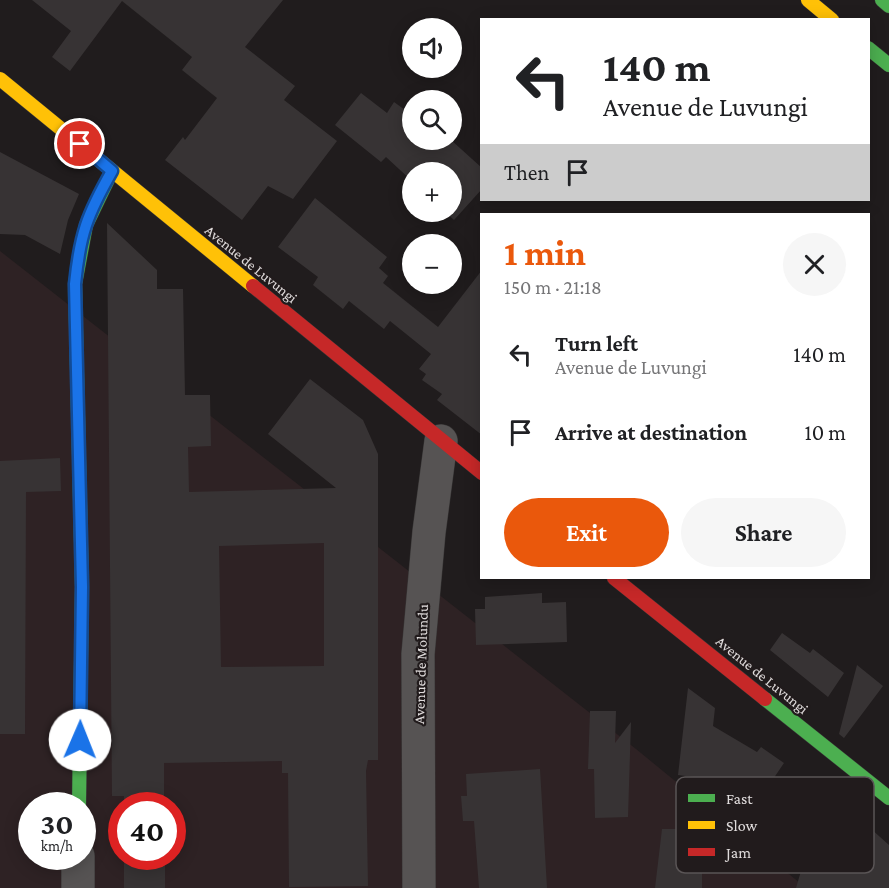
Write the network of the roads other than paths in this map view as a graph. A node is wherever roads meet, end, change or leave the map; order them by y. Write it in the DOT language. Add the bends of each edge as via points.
graph roads {
  1 [pos="808,0"];
  2 [pos="882,0"];
  3 [pos="889,6"];
  4 [pos="830,18"];
  5 [pos="870,50"];
  6 [pos="889,65"];
  7 [pos="0,79"];
  8 [pos="112,171"];
  9 [pos="441,441"];
  10 [pos="480,471"];
  11 [pos="615,579"];
  12 [pos="863,777"];
  13 [pos="874,786"];
  14 [pos="79,792"];
  15 [pos="889,798"];
  16 [pos="78,870"];
  17 [pos="78,888"];
  18 [pos="419,888"];
  1 -- 4 [label="main road"];
  2 -- 3 [label="main road"];
  5 -- 6 [label="main road"];
  7 -- 8 [label="main road, Avenue de Luvungi"];
  8 -- 9 [label="main road, Avenue de Luvungi"];
  8 -- 14 [label="main road" via="91,207 79,243 75,284 82,587"];
  9 -- 10 [label="main road, Avenue de Luvungi"];
  9 -- 18 [label="street, Avenue de Molundu" via="418,654"];
  11 -- 12 [label="main road, Avenue de Luvungi"];
  13 -- 15 [label="main road, Avenue de Luvungi"];
  16 -- 17 [label="street"];
}
